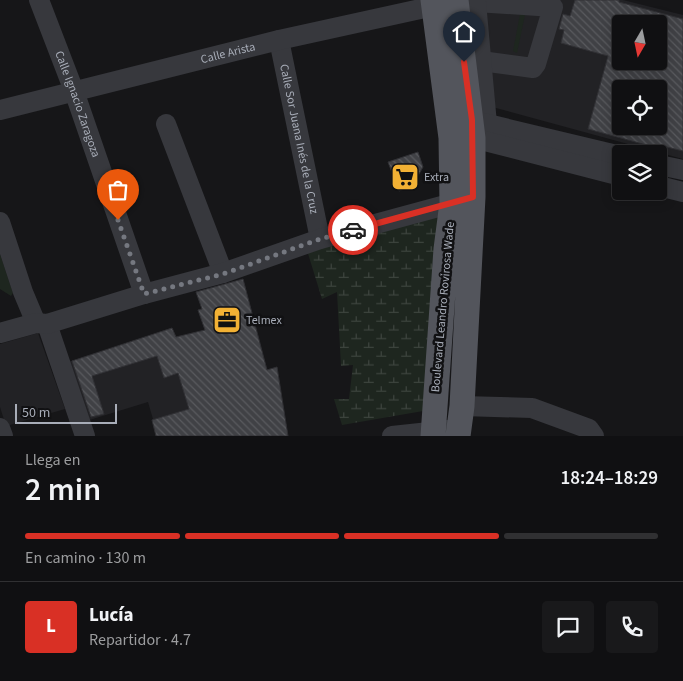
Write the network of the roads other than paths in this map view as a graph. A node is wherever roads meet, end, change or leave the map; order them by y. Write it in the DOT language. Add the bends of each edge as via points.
graph roads {
  1 [pos="39,0"];
  2 [pos="451,2"];
  3 [pos="279,40"];
  4 [pos="481,61"];
  5 [pos="74,91"];
  6 [pos="0,110"];
  7 [pos="166,124"];
  8 [pos="471,130"];
  9 [pos="612,154"];
  10 [pos="667,167"];
  11 [pos="683,170"];
  12 [pos="612,173"];
  13 [pos="667,188"];
  14 [pos="683,192"];
  15 [pos="463,200"];
  16 [pos="0,222"];
  17 [pos="320,239"];
  18 [pos="223,274"];
  19 [pos="144,294"];
  20 [pos="42,324"];
  21 [pos="0,333"];
  22 [pos="548,413"];
  23 [pos="460,424"];
  24 [pos="0,428"];
  25 [pos="433,433"];
  26 [pos="3,436"];
  27 [pos="84,436"];
  28 [pos="392,436"];
  29 [pos="562,436"];
  30 [pos="594,436"];
  1 -- 5 [label="street, Calle Ignacio Zaragoza"];
  2 -- 3 [label="street, Calle Arista"];
  2 -- 4 [label="street"];
  2 -- 4 [label="street, Calle Arista" via="552,7 533,68"];
  2 -- 8 [label="main road, Boulevard Leandro Rovirosa Wade"];
  3 -- 5 [label="street, Calle Arista"];
  3 -- 17 [label="street, Calle Sor Juana Inés de la Cruz"];
  4 -- 8 [label="street"];
  5 -- 6 [label="street, Calle Arista"];
  5 -- 19 [label="street, Calle Ignacio Zaragoza"];
  7 -- 18 [label="street"];
  8 -- 9 [label="street"];
  8 -- 12 [label="street"];
  8 -- 15 [label="main road, Boulevard Leandro Rovirosa Wade"];
  10 -- 11 [label="street"];
  13 -- 14 [label="street"];
  15 -- 17 [label="street"];
  15 -- 23 [label="main road, Boulevard Leandro Rovirosa Wade"];
  15 -- 25 [label="main road, Boulevard Leandro Rovirosa Wade" via="446,249"];
  16 -- 20 [label="street" via="22,292"];
  17 -- 18 [label="street"];
  18 -- 19 [label="street"];
  19 -- 20 [label="street"];
  20 -- 21 [label="street"];
  20 -- 27 [label="street"];
  22 -- 23 [label="street" via="516,406"];
  22 -- 29 [label="street"];
  22 -- 30 [label="street" via="590,429"];
  23 -- 25 [label="street"];
  24 -- 26 [label="street"];
  25 -- 28 [label="street"];
}
